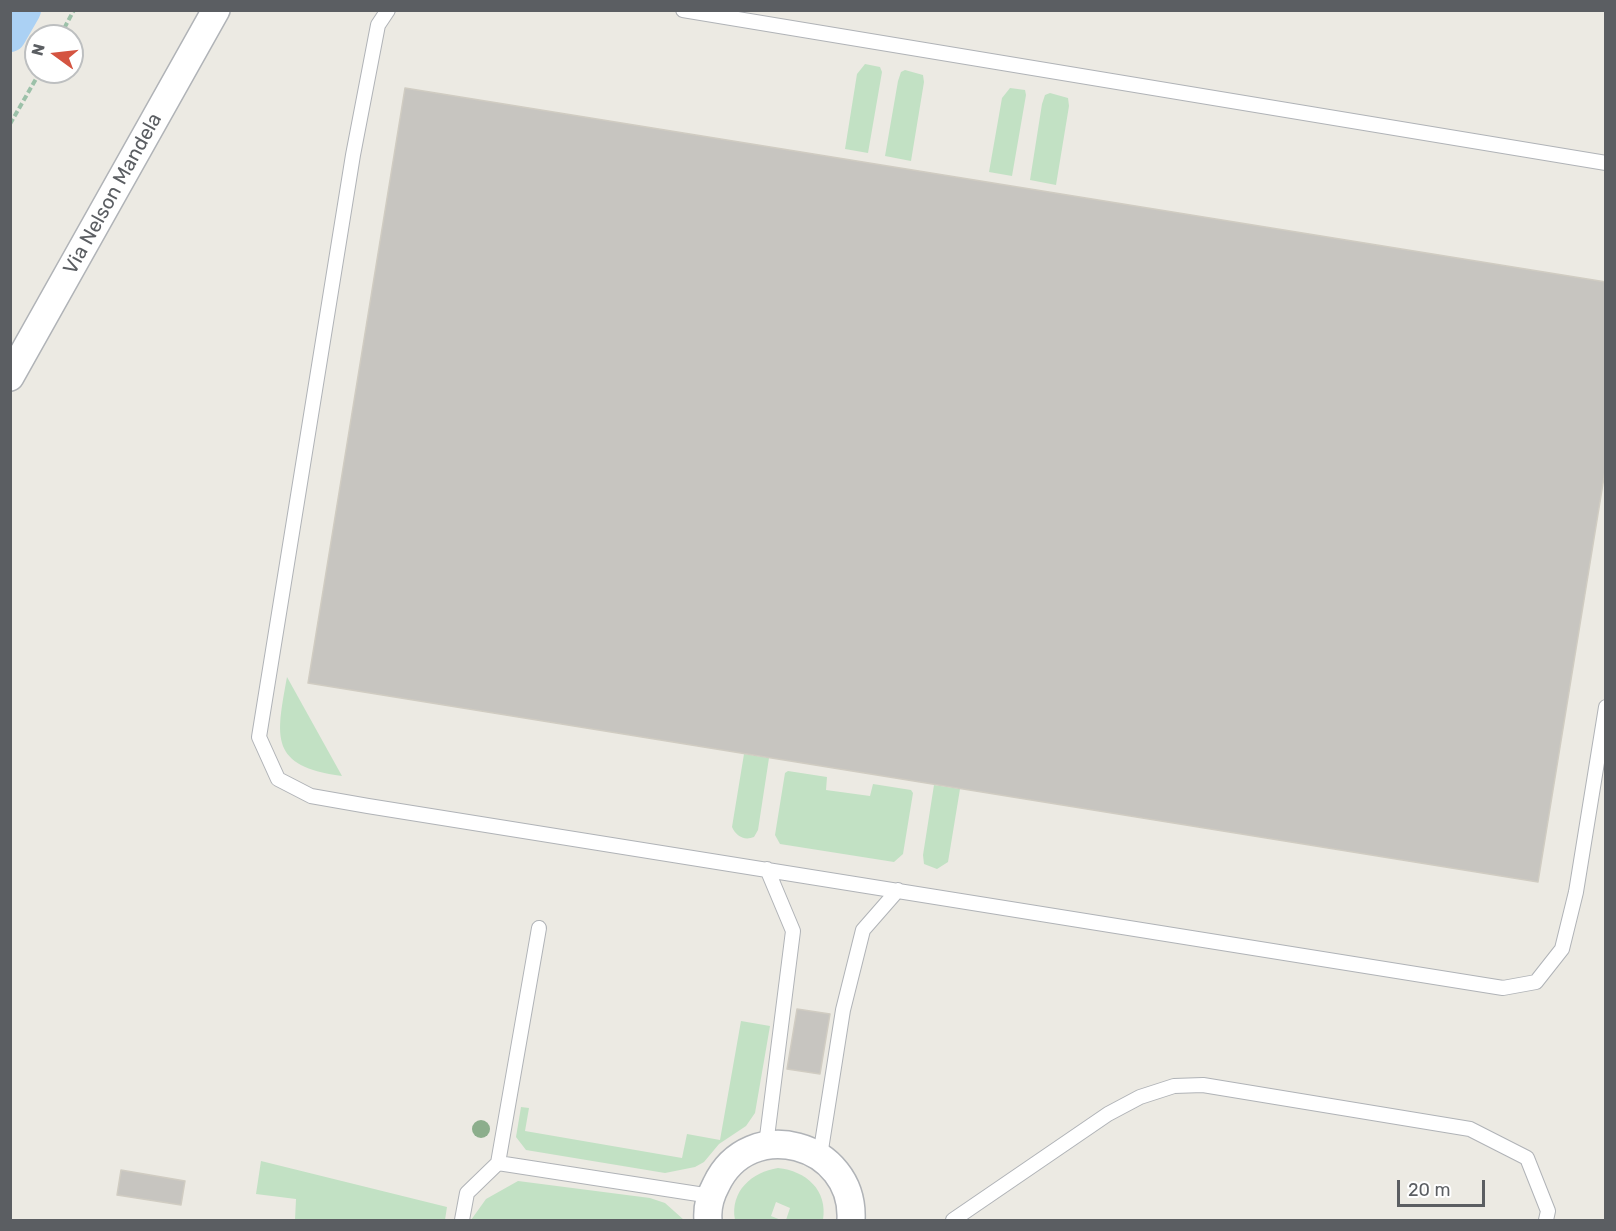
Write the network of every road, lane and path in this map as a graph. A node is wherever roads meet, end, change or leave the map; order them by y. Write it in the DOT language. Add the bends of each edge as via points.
graph roads {
  1 [pos="74,10"];
  2 [pos="216,10"];
  3 [pos="388,10"];
  4 [pos="683,10"];
  5 [pos="66,24"];
  6 [pos="33,84"];
  7 [pos="10,124"];
  8 [pos="1605,163"];
  9 [pos="10,377"];
  10 [pos="1605,707"];
  11 [pos="767,869"];
  12 [pos="898,890"];
  13 [pos="539,928"];
  14 [pos="766,1145"];
  15 [pos="820,1156"];
  16 [pos="498,1163"];
  17 [pos="710,1208"];
  18 [pos="462,1221"];
  19 [pos="851,1221"];
  20 [pos="953,1221"];
  21 [pos="1546,1221"];
  1 -- 5 [label="path"];
  2 -- 9 [label="street, Via Nelson Mandela"];
  3 -- 11 [label="lane" via="378,25 353,155 259,737 278,778 311,796"];
  4 -- 8 [label="lane"];
  6 -- 7 [label="path"];
  10 -- 12 [label="lane" via="1576,892 1562,949 1536,982 1503,988"];
  11 -- 12 [label="lane"];
  11 -- 14 [label="lane" via="793,932"];
  12 -- 15 [label="lane" via="863,930 843,1010"];
  13 -- 16 [label="lane"];
  14 -- 15 [label="street" via="785,1144"];
  14 -- 17 [label="street" via="731,1163 719,1178"];
  15 -- 19 [label="street" via="836,1170 847,1189"];
  16 -- 17 [label="lane"];
  16 -- 18 [label="lane" via="467,1193"];
  20 -- 21 [label="lane" via="1108,1114 1140,1097 1174,1086 1203,1085 1470,1129 1527,1158 1548,1211"];
}
